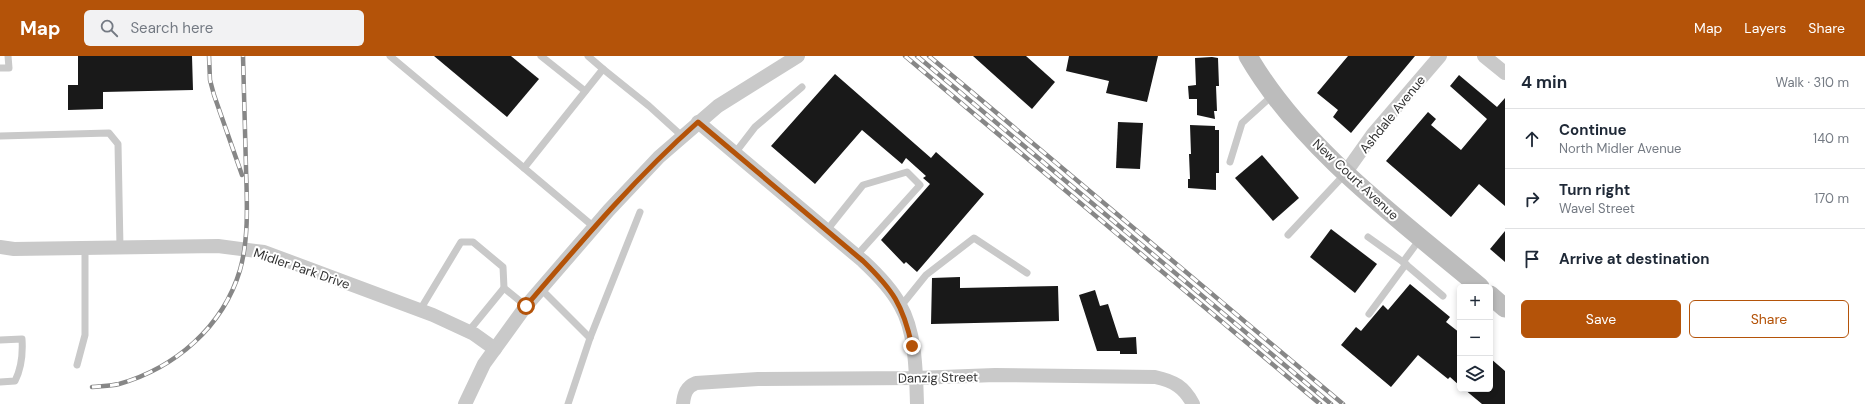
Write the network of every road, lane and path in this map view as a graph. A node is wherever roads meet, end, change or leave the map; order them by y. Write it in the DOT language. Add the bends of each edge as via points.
graph roads {
  1 [pos="8,56"];
  2 [pos="390,56"];
  3 [pos="541,56"];
  4 [pos="588,56"];
  5 [pos="798,56"];
  6 [pos="1248,56"];
  7 [pos="1440,56"];
  8 [pos="1484,56"];
  9 [pos="0,68"];
  10 [pos="603,69"];
  11 [pos="1505,73"];
  12 [pos="802,86"];
  13 [pos="585,91"];
  14 [pos="1274,94"];
  15 [pos="698,122"];
  16 [pos="0,136"];
  17 [pos="682,136"];
  18 [pos="735,153"];
  19 [pos="1230,162"];
  20 [pos="524,168"];
  21 [pos="1346,172"];
  22 [pos="640,212"];
  23 [pos="594,227"];
  24 [pos="827,230"];
  25 [pos="1288,235"];
  26 [pos="1368,236"];
  27 [pos="1422,238"];
  28 [pos="0,247"];
  29 [pos="84,248"];
  30 [pos="120,248"];
  31 [pos="857,255"];
  32 [pos="1405,263"];
  33 [pos="1027,273"];
  34 [pos="1476,284"];
  35 [pos="504,288"];
  36 [pos="541,289"];
  37 [pos="1443,296"];
  38 [pos="1493,298"];
  39 [pos="526,306"];
  40 [pos="901,306"];
  41 [pos="1505,308"];
  42 [pos="420,310"];
  43 [pos="1369,314"];
  44 [pos="468,332"];
  45 [pos="590,338"];
  46 [pos="0,340"];
  47 [pos="495,349"];
  48 [pos="77,365"];
  49 [pos="916,378"];
  50 [pos="0,382"];
  51 [pos="1191,399"];
  52 [pos="465,404"];
  53 [pos="568,404"];
  54 [pos="683,404"];
  55 [pos="917,404"];
  1 -- 9 [label="lane" via="9,68"];
  2 -- 20 [label="lane"];
  3 -- 13 [label="lane"];
  4 -- 10 [label="lane"];
  5 -- 15 [label="street" via="718,106"];
  6 -- 14 [label="main road, New Court Avenue"];
  7 -- 21 [label="street, Ashdale Avenue" via="1373,134"];
  8 -- 11 [label="street"];
  10 -- 13 [label="lane"];
  10 -- 17 [label="lane"];
  12 -- 18 [label="lane" via="755,127"];
  13 -- 20 [label="lane"];
  14 -- 19 [label="lane" via="1242,123"];
  14 -- 21 [label="main road, New Court Avenue" via="1320,148"];
  15 -- 17 [label="street"];
  15 -- 18 [label="street"];
  16 -- 30 [label="lane" via="109,132 118,144"];
  17 -- 23 [label="street"];
  18 -- 24 [label="street"];
  20 -- 23 [label="lane"];
  21 -- 25 [label="lane"];
  21 -- 27 [label="main road, New Court Avenue"];
  22 -- 45 [label="lane"];
  23 -- 36 [label="street"];
  24 -- 31 [label="street"];
  24 -- 31 [label="lane" via="863,184 907,172 920,185"];
  26 -- 32 [label="lane"];
  27 -- 32 [label="lane"];
  27 -- 34 [label="main road, New Court Avenue"];
  28 -- 29 [label="street, Midler Park Drive"];
  29 -- 30 [label="street, Midler Park Drive"];
  29 -- 48 [label="lane" via="85,335"];
  30 -- 42 [label="street, Midler Park Drive" via="218,246 264,252"];
  31 -- 40 [label="street" via="882,279"];
  32 -- 37 [label="lane"];
  32 -- 43 [label="lane"];
  33 -- 40 [label="lane" via="974,238 926,274"];
  35 -- 39 [label="lane"];
  35 -- 42 [label="lane" via="503,267 473,242 461,242"];
  35 -- 44 [label="lane"];
  36 -- 39 [label="street"];
  36 -- 45 [label="lane"];
  38 -- 41 [label="main road"];
  39 -- 47 [label="street"];
  40 -- 49 [label="street" via="907,320"];
  42 -- 44 [label="street, Midler Park Drive"];
  44 -- 47 [label="street, Midler Park Drive"];
  45 -- 53 [label="lane"];
  46 -- 50 [label="lane" via="22,339 23,355 15,381"];
  47 -- 52 [label="street" via="484,364"];
  49 -- 51 [label="street, Danzig Street" via="995,375 1156,377 1179,385"];
  49 -- 54 [label="street, Danzig Street" via="758,379 696,383 686,390"];
  49 -- 55 [label="street"];
}
